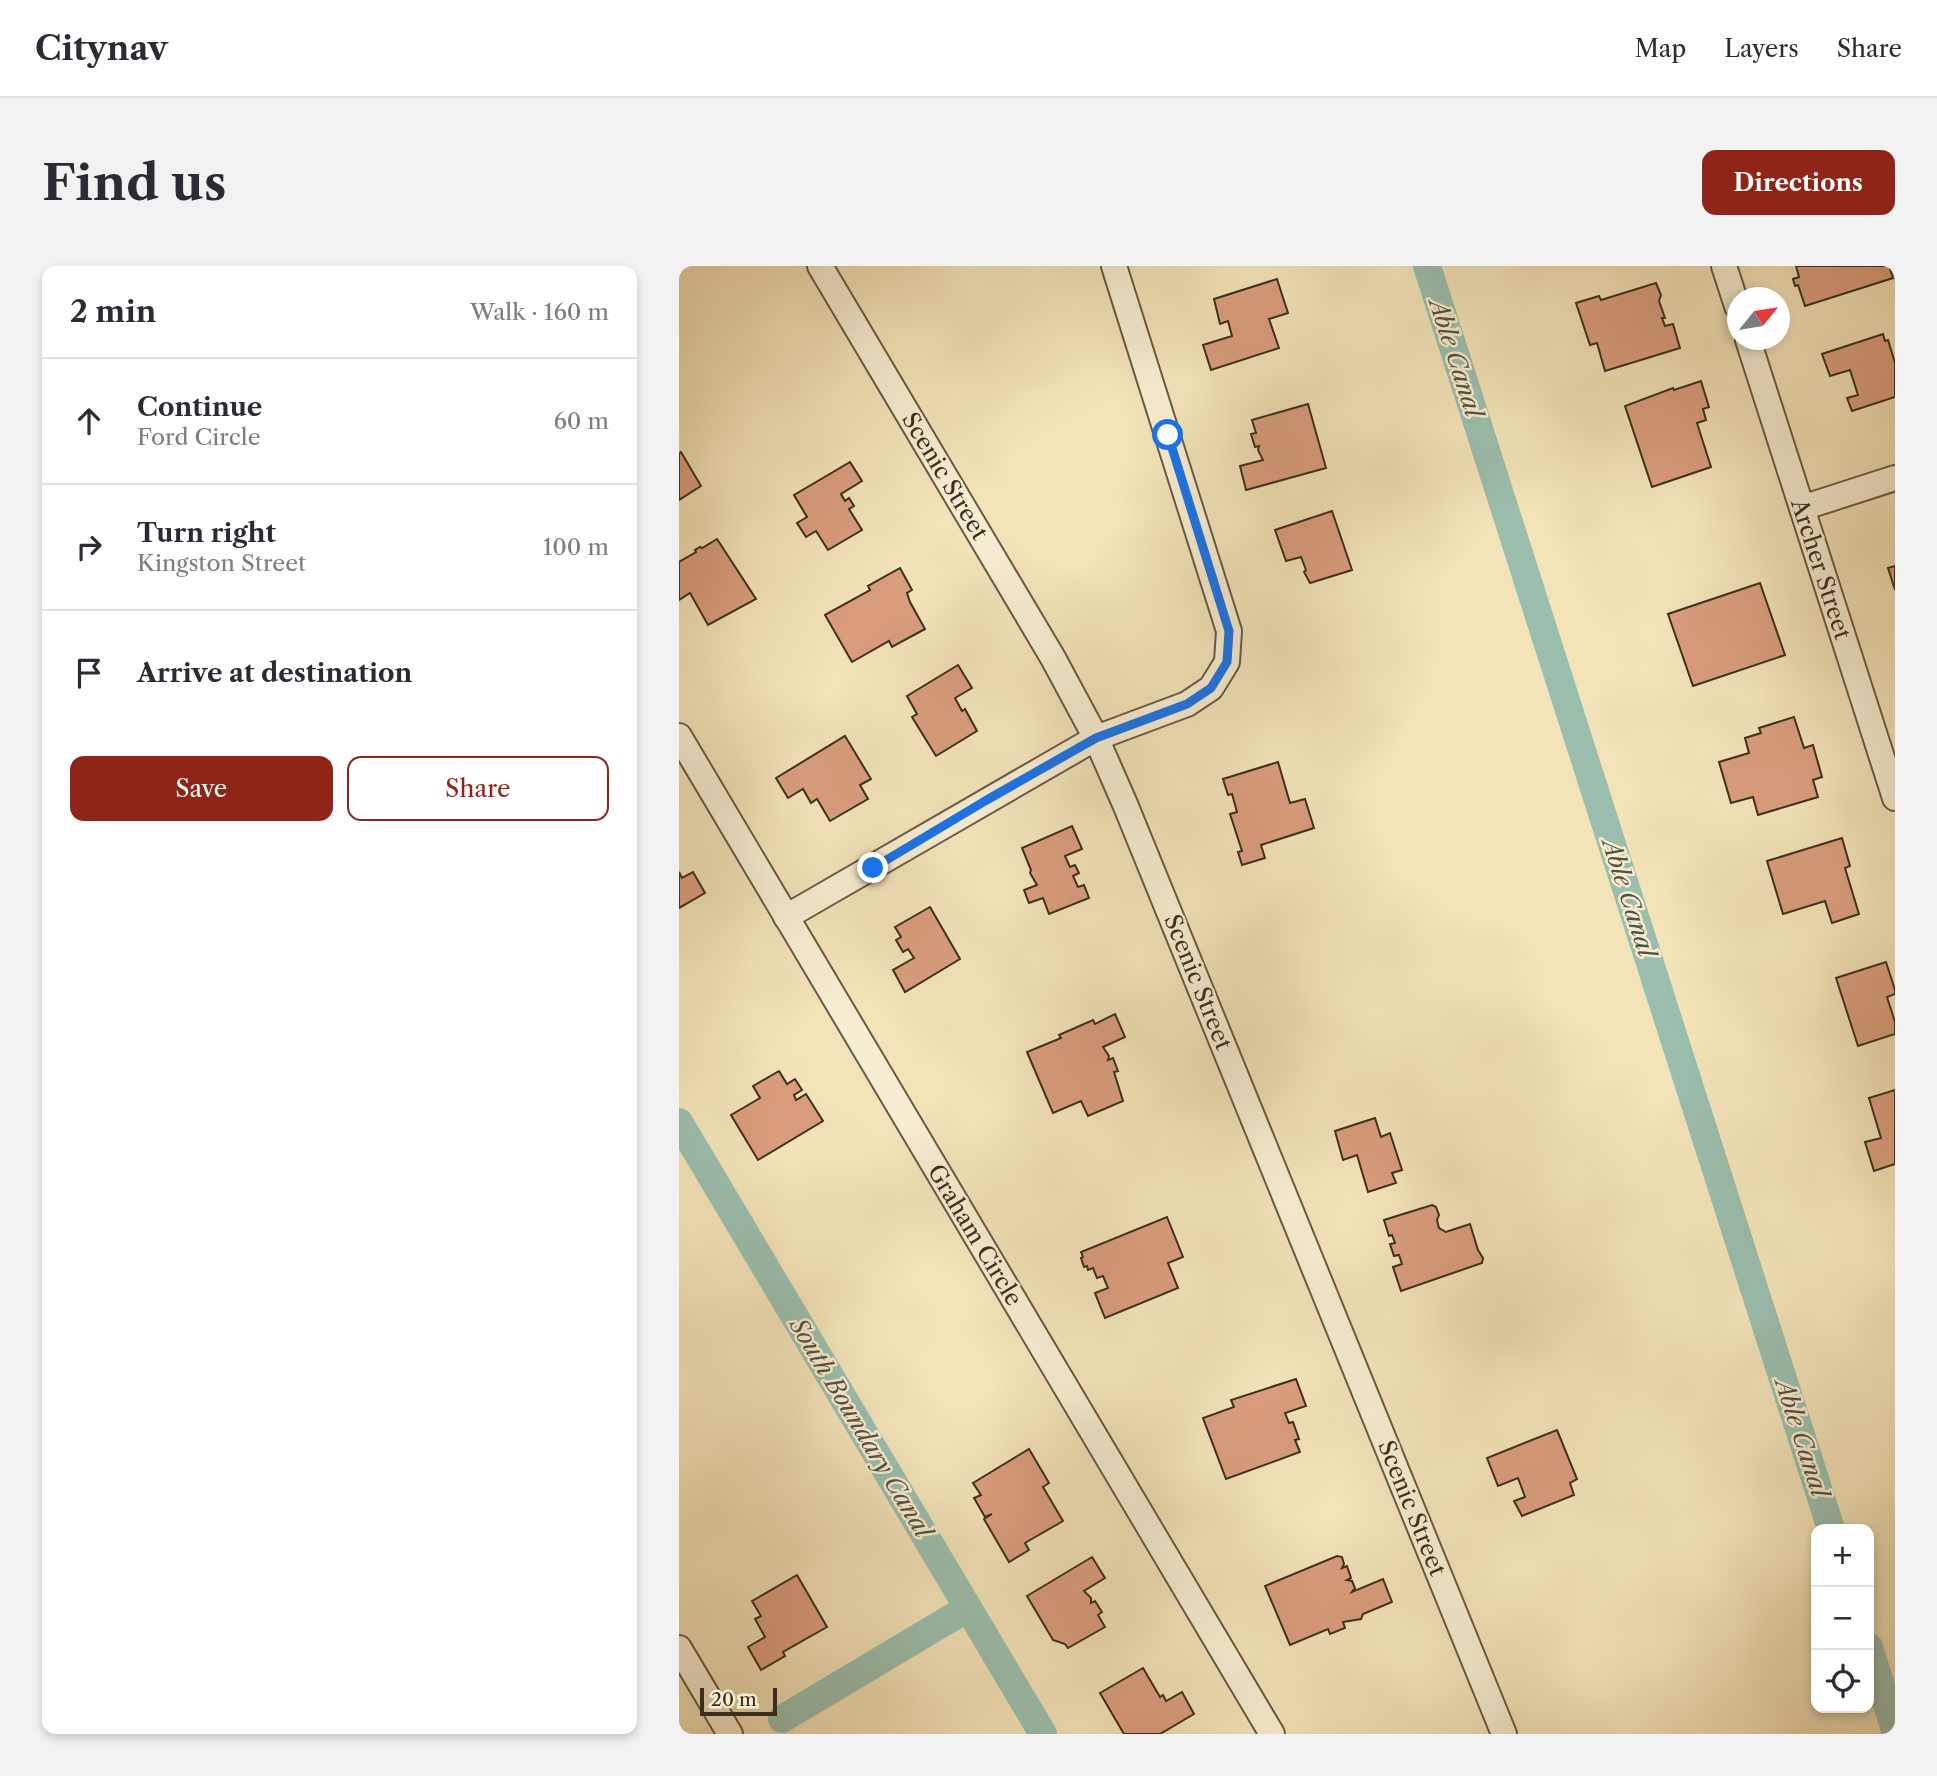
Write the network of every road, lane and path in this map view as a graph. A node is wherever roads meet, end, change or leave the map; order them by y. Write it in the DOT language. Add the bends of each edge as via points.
graph roads {
  1 [pos="820,266"];
  2 [pos="1114,266"];
  3 [pos="1724,266"];
  4 [pos="1731,287"];
  5 [pos="1751,350"];
  6 [pos="1895,478"];
  7 [pos="1802,508"];
  8 [pos="679,736"];
  9 [pos="1096,738"];
  10 [pos="1895,798"];
  11 [pos="786,917"];
  12 [pos="679,1648"];
  13 [pos="730,1734"];
  14 [pos="1272,1734"];
  15 [pos="1504,1734"];
  1 -- 9 [label="street, Scenic Street"];
  2 -- 9 [label="street" via="1229,631 1227,662 1211,688 1187,704"];
  3 -- 4 [label="street"];
  5 -- 7 [label="street, Archer Street"];
  6 -- 7 [label="street"];
  7 -- 10 [label="street, Archer Street"];
  8 -- 11 [label="street, Graham Circle"];
  9 -- 11 [label="street"];
  9 -- 15 [label="street, Scenic Street"];
  11 -- 14 [label="street, Graham Circle"];
  12 -- 13 [label="street"];
}
